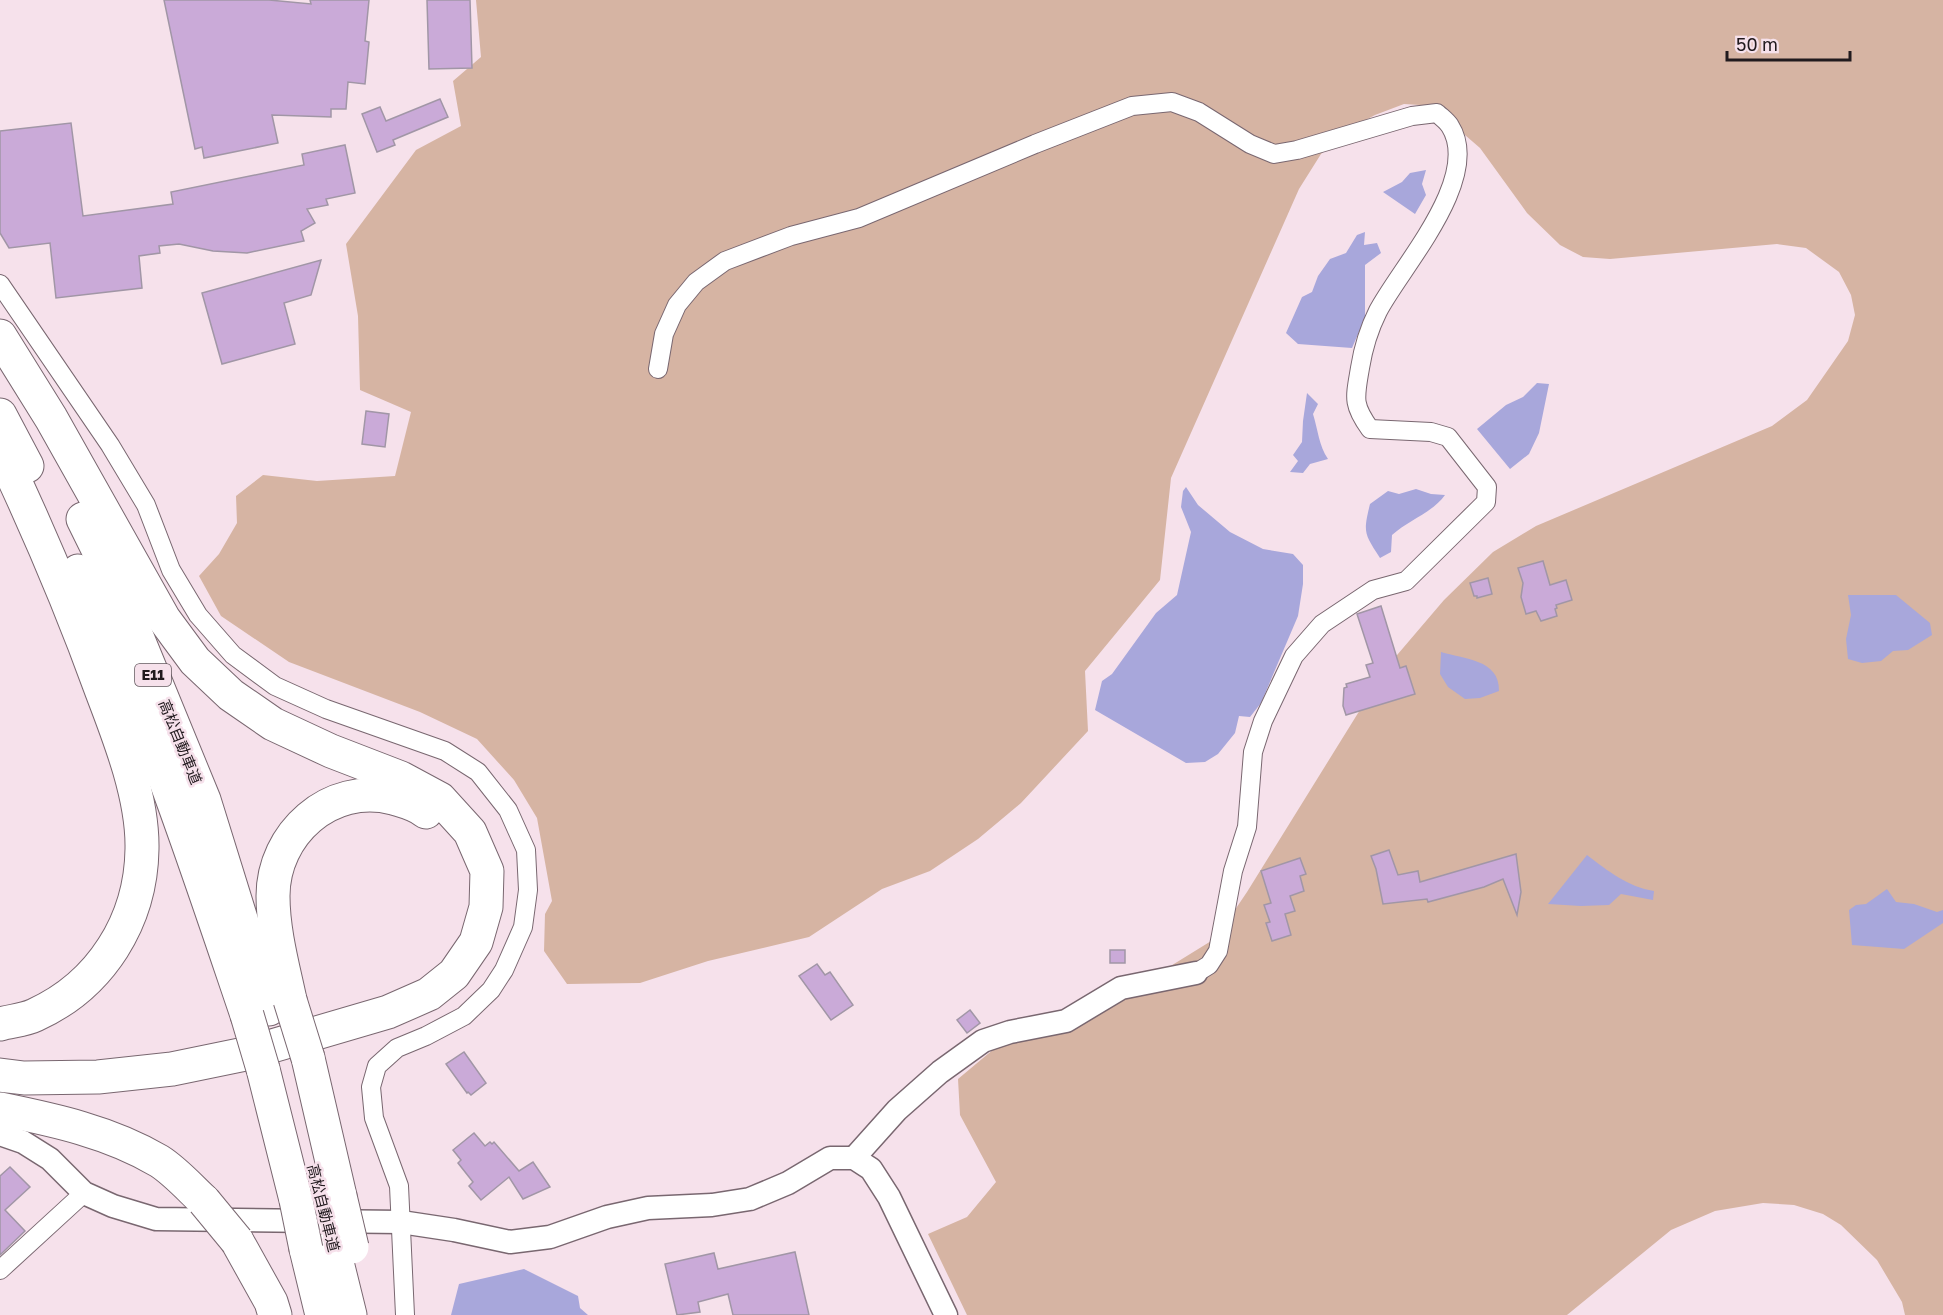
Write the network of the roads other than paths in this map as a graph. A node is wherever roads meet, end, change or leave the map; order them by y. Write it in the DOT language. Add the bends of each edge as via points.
graph roads {
  1 [pos="0,284"];
  2 [pos="0,336"];
  3 [pos="0,358"];
  4 [pos="658,369"];
  5 [pos="0,415"];
  6 [pos="0,449"];
  7 [pos="1196,973"];
  8 [pos="268,1008"];
  9 [pos="0,1024"];
  10 [pos="0,1061"];
  11 [pos="286,1064"];
  12 [pos="0,1075"];
  13 [pos="0,1109"];
  14 [pos="0,1134"];
  15 [pos="854,1158"];
  16 [pos="84,1192"];
  17 [pos="318,1197"];
  18 [pos="401,1221"];
  19 [pos="330,1247"];
  20 [pos="0,1270"];
  21 [pos="275,1315"];
  22 [pos="322,1315"];
  23 [pos="351,1315"];
  24 [pos="362,1315"];
  25 [pos="405,1315"];
  26 [pos="946,1315"];
  1 -- 18 [label="street" via="110,445 146,505 171,570 198,615 232,655 274,686 326,709 445,751 478,772 508,810 526,850 528,890 523,927 491,990 464,1016 397,1048 377,1066 371,1087 374,1118 399,1186"];
  2 -- 12 [label="highway" via="51,418 164,619 195,661 231,694 273,724 401,778 440,799 470,832 487,871 486,907 476,942 454,974 429,994 388,1012 245,1054 172,1069 98,1077"];
  3 -- 8 [label="highway, 高松自動車道 / E11" via="130,620 204,800"];
  4 -- 7 [label="street" via="664,334 677,306 696,282 725,261 791,236 859,218 1132,106 1172,102 1181,105 1274,154 1412,116 1437,113 1450,126 1457,147 1455,177 1438,218 1378,312 1363,352 1355,397 1358,412 1370,429 1431,432 1448,437 1487,487 1486,502 1406,581 1373,590 1322,624 1294,656 1253,752 1247,827 1233,872 1218,951 1209,965"];
  5 -- 8 [label="highway, 高松自動車道 / E11" via="99,614 172,796"];
  6 -- 9 [label="highway" via="75,618 117,730 137,802 142,849 137,890 127,925 104,962 76,991 34,1016"];
  7 -- 15 [label="street" via="1121,988 1066,1021 983,1041 940,1071 897,1110"];
  8 -- 10 [label="highway" via="278,941 273,895 280,858 297,829 324,806 353,795 384,796 416,804 446,827 465,860 469,894 464,928 447,957 414,982 374,1000 218,1044 136,1059"];
  8 -- 11 [label="highway, bridge"];
  8 -- 11 [label="highway, E11, bridge"];
  11 -- 17 [label="highway"];
  11 -- 17 [label="highway, 高松自動車道 / E11"];
  13 -- 21 [label="highway, bridge" via="69,1123 160,1162 204,1201 237,1241"];
  14 -- 16 [label="street" via="23,1142 50,1160"];
  15 -- 18 [label="street" via="830,1158 788,1184 750,1199 712,1206 648,1208 520,1241"];
  15 -- 26 [label="street" via="871,1168 889,1197"];
  16 -- 18 [label="street" via="156,1219"];
  16 -- 20 [label="street"];
  17 -- 19 [label="highway, 高松自動車道 / E11, bridge"];
  17 -- 19 [label="highway, bridge"];
  18 -- 25 [label="street"];
  19 -- 22 [label="highway, 高松自動車道 / E11"];
  19 -- 23 [label="highway, 高松自動車道 / E11"];
  19 -- 24 [label="highway"];
}
